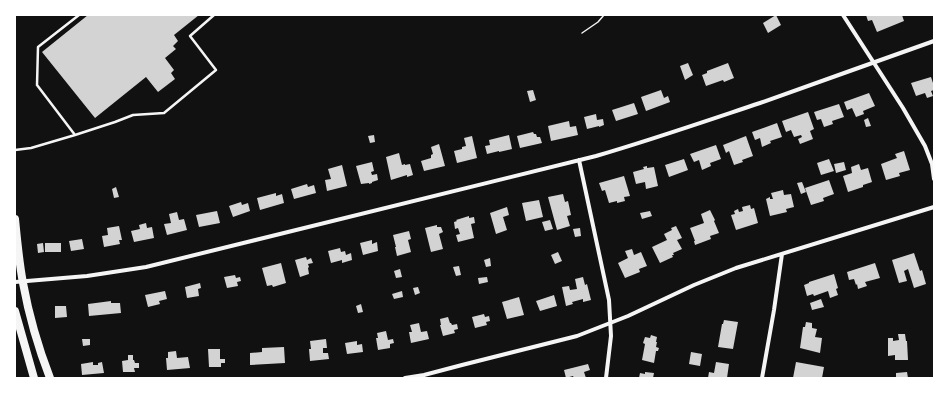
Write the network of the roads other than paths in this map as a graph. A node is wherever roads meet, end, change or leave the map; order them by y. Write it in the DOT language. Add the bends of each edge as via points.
graph roads {
  1 [pos="79,15"];
  2 [pos="214,15"];
  3 [pos="843,15"];
  4 [pos="934,41"];
  5 [pos="874,63"];
  6 [pos="75,135"];
  7 [pos="15,150"];
  8 [pos="579,160"];
  9 [pos="934,178"];
  10 [pos="934,207"];
  11 [pos="15,219"];
  12 [pos="782,254"];
  13 [pos="19,282"];
  14 [pos="15,311"];
  15 [pos="611,323"];
  16 [pos="34,378"];
  17 [pos="50,378"];
  18 [pos="405,378"];
  19 [pos="606,378"];
  20 [pos="762,378"];
  1 -- 6 [label="lane" via="38,48 37,85"];
  2 -- 6 [label="lane" via="190,36 216,70 164,113 132,115"];
  3 -- 5 [label="street"];
  4 -- 5 [label="street"];
  5 -- 8 [label="street" via="684,129"];
  5 -- 9 [label="street" via="925,146"];
  6 -- 7 [label="lane"];
  8 -- 13 [label="street" via="146,267 87,276"];
  8 -- 15 [label="street" via="609,300"];
  10 -- 12 [label="street"];
  11 -- 13 [label="main road"];
  12 -- 15 [label="street" via="736,268"];
  12 -- 20 [label="street"];
  13 -- 17 [label="main road"];
  14 -- 16 [label="main road"];
  15 -- 18 [label="street" via="577,336"];
  15 -- 19 [label="street"];
}
